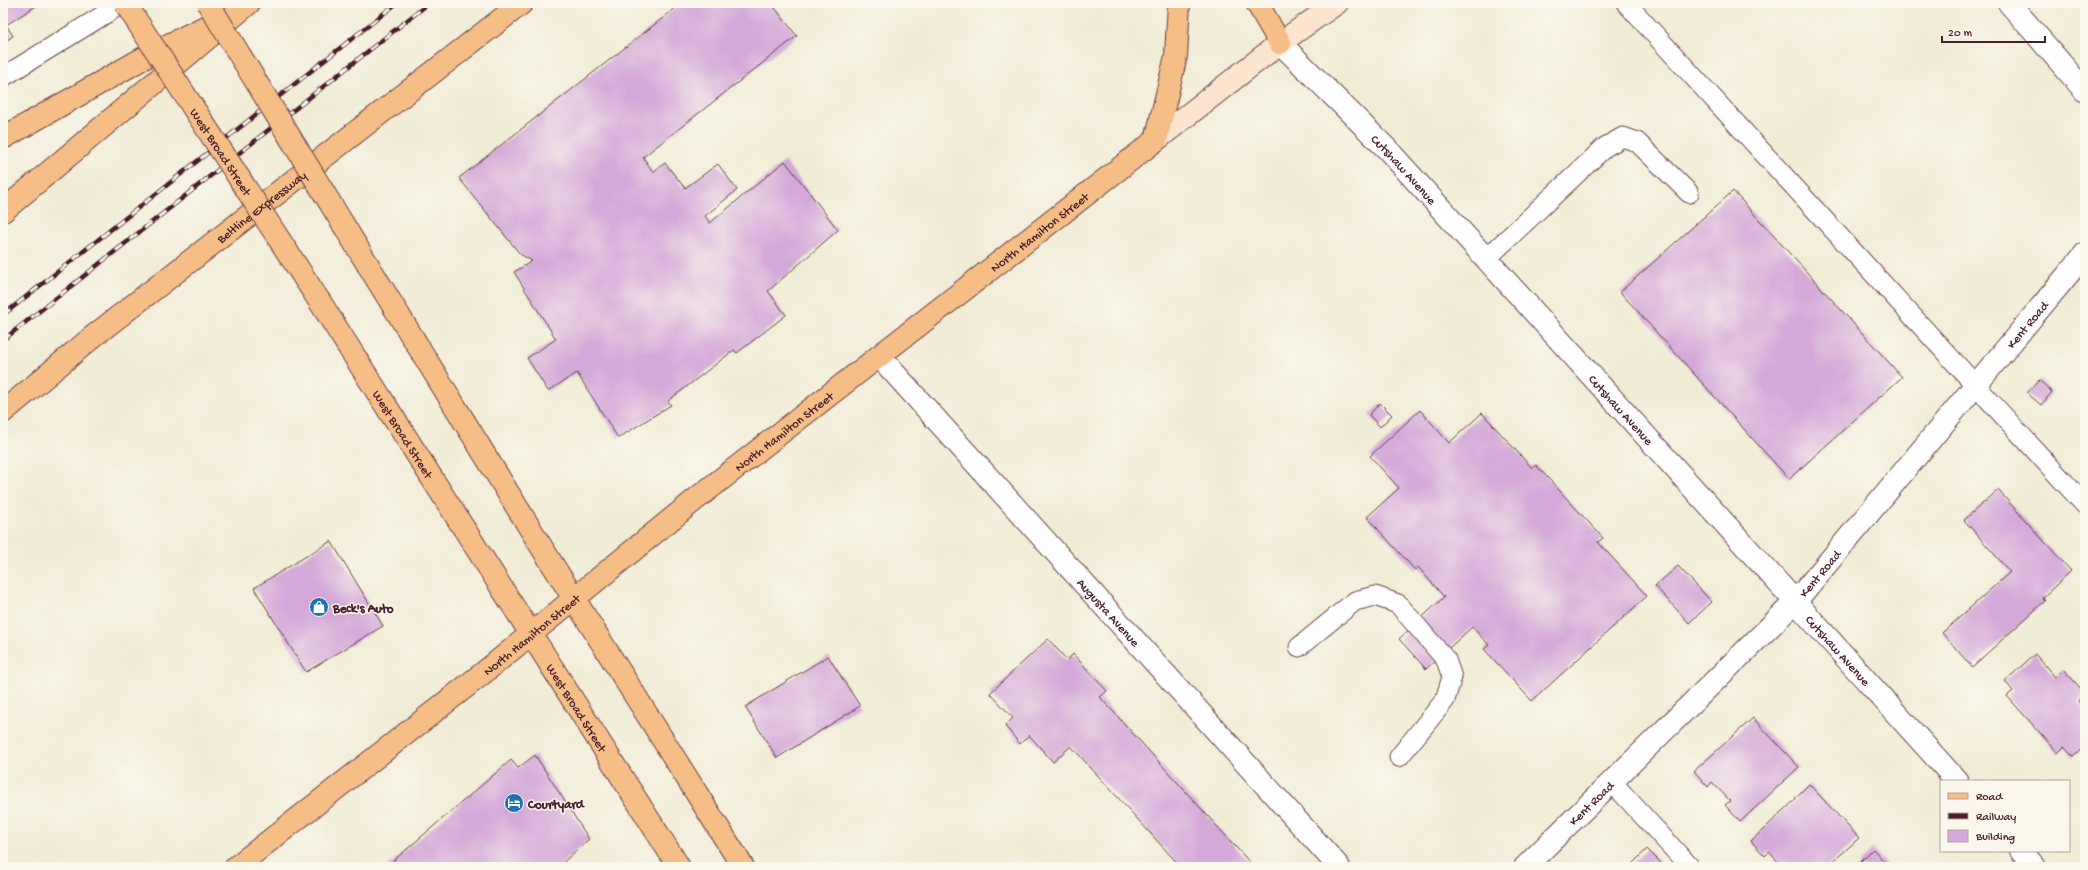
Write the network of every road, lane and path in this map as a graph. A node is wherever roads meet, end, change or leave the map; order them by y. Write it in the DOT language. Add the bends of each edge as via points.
graph roads {
  1 [pos="124,3"];
  2 [pos="208,3"];
  3 [pos="522,3"];
  4 [pos="1179,3"];
  5 [pos="1257,3"];
  6 [pos="1337,3"];
  7 [pos="1626,3"];
  8 [pos="2009,3"];
  9 [pos="244,7"];
  10 [pos="1280,43"];
  11 [pos="3,77"];
  12 [pos="2085,91"];
  13 [pos="3,138"];
  14 [pos="1156,140"];
  15 [pos="1689,193"];
  16 [pos="3,211"];
  17 [pos="2085,254"];
  18 [pos="1487,258"];
  19 [pos="879,356"];
  20 [pos="1975,384"];
  21 [pos="3,412"];
  22 [pos="2085,505"];
  23 [pos="573,597"];
  24 [pos="1795,602"];
  25 [pos="531,633"];
  26 [pos="1299,647"];
  27 [pos="1399,756"];
  28 [pos="1957,780"];
  29 [pos="1612,782"];
  30 [pos="2022,852"];
  31 [pos="236,867"];
  32 [pos="679,867"];
  33 [pos="743,867"];
  34 [pos="1339,867"];
  35 [pos="1526,867"];
  36 [pos="1690,867"];
  37 [pos="2035,867"];
  1 -- 11 [label="lane"];
  1 -- 25 [label="main road, West Broad Street, bridge" via="320,302"];
  2 -- 23 [label="main road, bridge"];
  3 -- 21 [label="main road, Beltline Expressway" via="102,330"];
  4 -- 14 [label="main road" via="1176,56"];
  5 -- 10 [label="main road"];
  6 -- 10 [label="street, North Hamilton Street"];
  7 -- 20 [label="lane"];
  8 -- 12 [label="street"];
  9 -- 13 [label="main road" via="156,51"];
  9 -- 16 [label="main road"];
  10 -- 14 [label="street, North Hamilton Street"];
  10 -- 18 [label="street, Cutshaw Avenue" via="1388,150"];
  14 -- 19 [label="main road, North Hamilton Street"];
  15 -- 18 [label="lane" via="1636,142 1623,137 1604,147"];
  17 -- 20 [label="street, Kent Road"];
  18 -- 24 [label="street, Cutshaw Avenue"];
  19 -- 23 [label="main road, North Hamilton Street"];
  19 -- 34 [label="street, Augusta Avenue"];
  20 -- 22 [label="lane"];
  20 -- 24 [label="street, Kent Road"];
  23 -- 25 [label="main road, North Hamilton Street"];
  23 -- 33 [label="main road"];
  24 -- 28 [label="street, Cutshaw Avenue"];
  24 -- 29 [label="street, Kent Road"];
  25 -- 31 [label="main road, North Hamilton Street"];
  25 -- 32 [label="main road, West Broad Street"];
  26 -- 27 [label="lane" via="1355,601 1375,596 1398,604 1446,660 1452,677 1445,700"];
  29 -- 35 [label="street, Kent Road"];
  29 -- 36 [label="lane"];
  30 -- 37 [label="street"];
}
